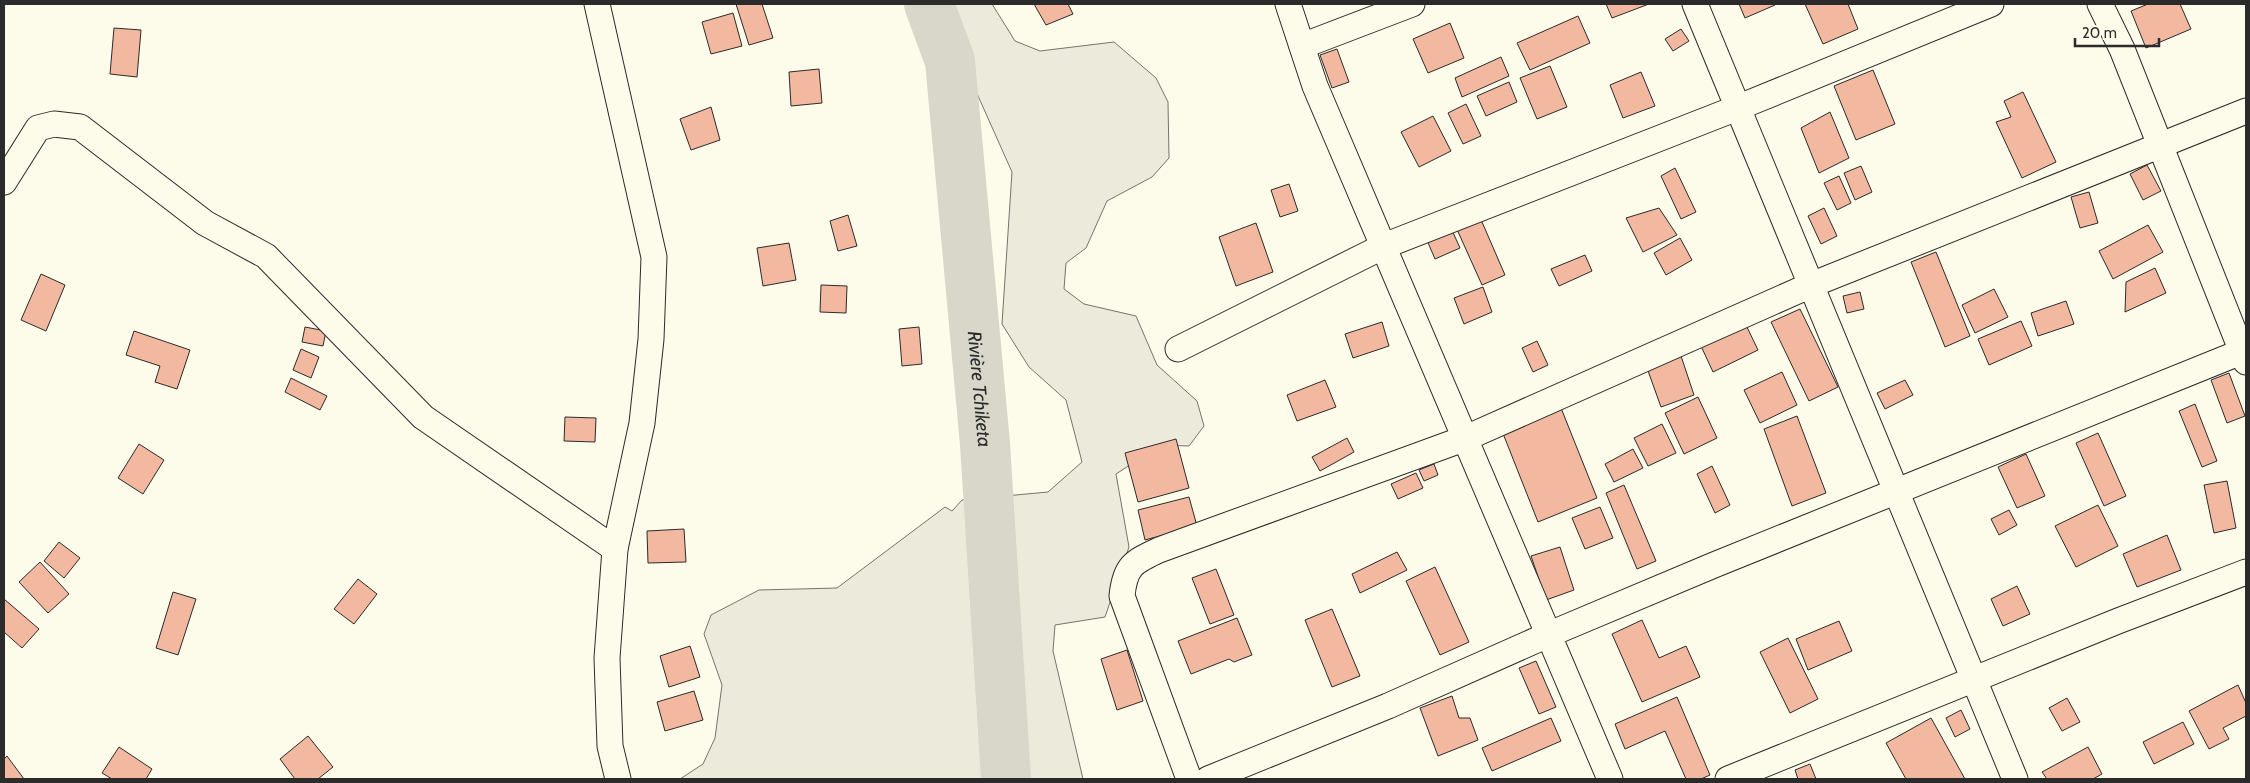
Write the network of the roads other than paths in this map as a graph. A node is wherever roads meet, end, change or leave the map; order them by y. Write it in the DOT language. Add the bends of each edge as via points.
graph roads {
  1 [pos="597,4"];
  2 [pos="1288,4"];
  3 [pos="1412,4"];
  4 [pos="1695,4"];
  5 [pos="1992,4"];
  6 [pos="2100,4"];
  7 [pos="1302,46"];
  8 [pos="1737,108"];
  9 [pos="2246,111"];
  10 [pos="2160,144"];
  11 [pos="4,182"];
  12 [pos="1384,246"];
  13 [pos="1810,285"];
  14 [pos="1178,349"];
  15 [pos="2245,355"];
  16 [pos="1466,438"];
  17 [pos="1895,491"];
  18 [pos="615,549"];
  19 [pos="2246,572"];
  20 [pos="1550,634"];
  21 [pos="1974,678"];
  22 [pos="618,779"];
  23 [pos="1189,779"];
  24 [pos="1208,779"];
  25 [pos="1610,779"];
  26 [pos="1728,779"];
  27 [pos="2015,779"];
  1 -- 18 [label="street" via="654,257 651,339 642,423"];
  2 -- 7 [label="street"];
  3 -- 7 [label="street"];
  4 -- 8 [label="street"];
  5 -- 8 [label="street"];
  6 -- 10 [label="street"];
  7 -- 12 [label="street" via="1315,86"];
  8 -- 12 [label="street"];
  8 -- 13 [label="street"];
  9 -- 10 [label="street"];
  10 -- 13 [label="street"];
  10 -- 15 [label="street"];
  11 -- 18 [label="street" via="38,128 54,124 80,127 205,223 266,256 423,417"];
  12 -- 14 [label="street"];
  12 -- 16 [label="street"];
  13 -- 16 [label="street"];
  13 -- 17 [label="street" via="1852,379"];
  15 -- 17 [label="street"];
  16 -- 20 [label="street"];
  16 -- 23 [label="street" via="1134,562 1124,577 1122,596"];
  17 -- 20 [label="street"];
  17 -- 21 [label="street"];
  18 -- 22 [label="street" via="607,658 610,746"];
  19 -- 21 [label="street"];
  20 -- 24 [label="street" via="1388,706"];
  20 -- 25 [label="street"];
  21 -- 26 [label="street"];
  21 -- 27 [label="street"];
}
